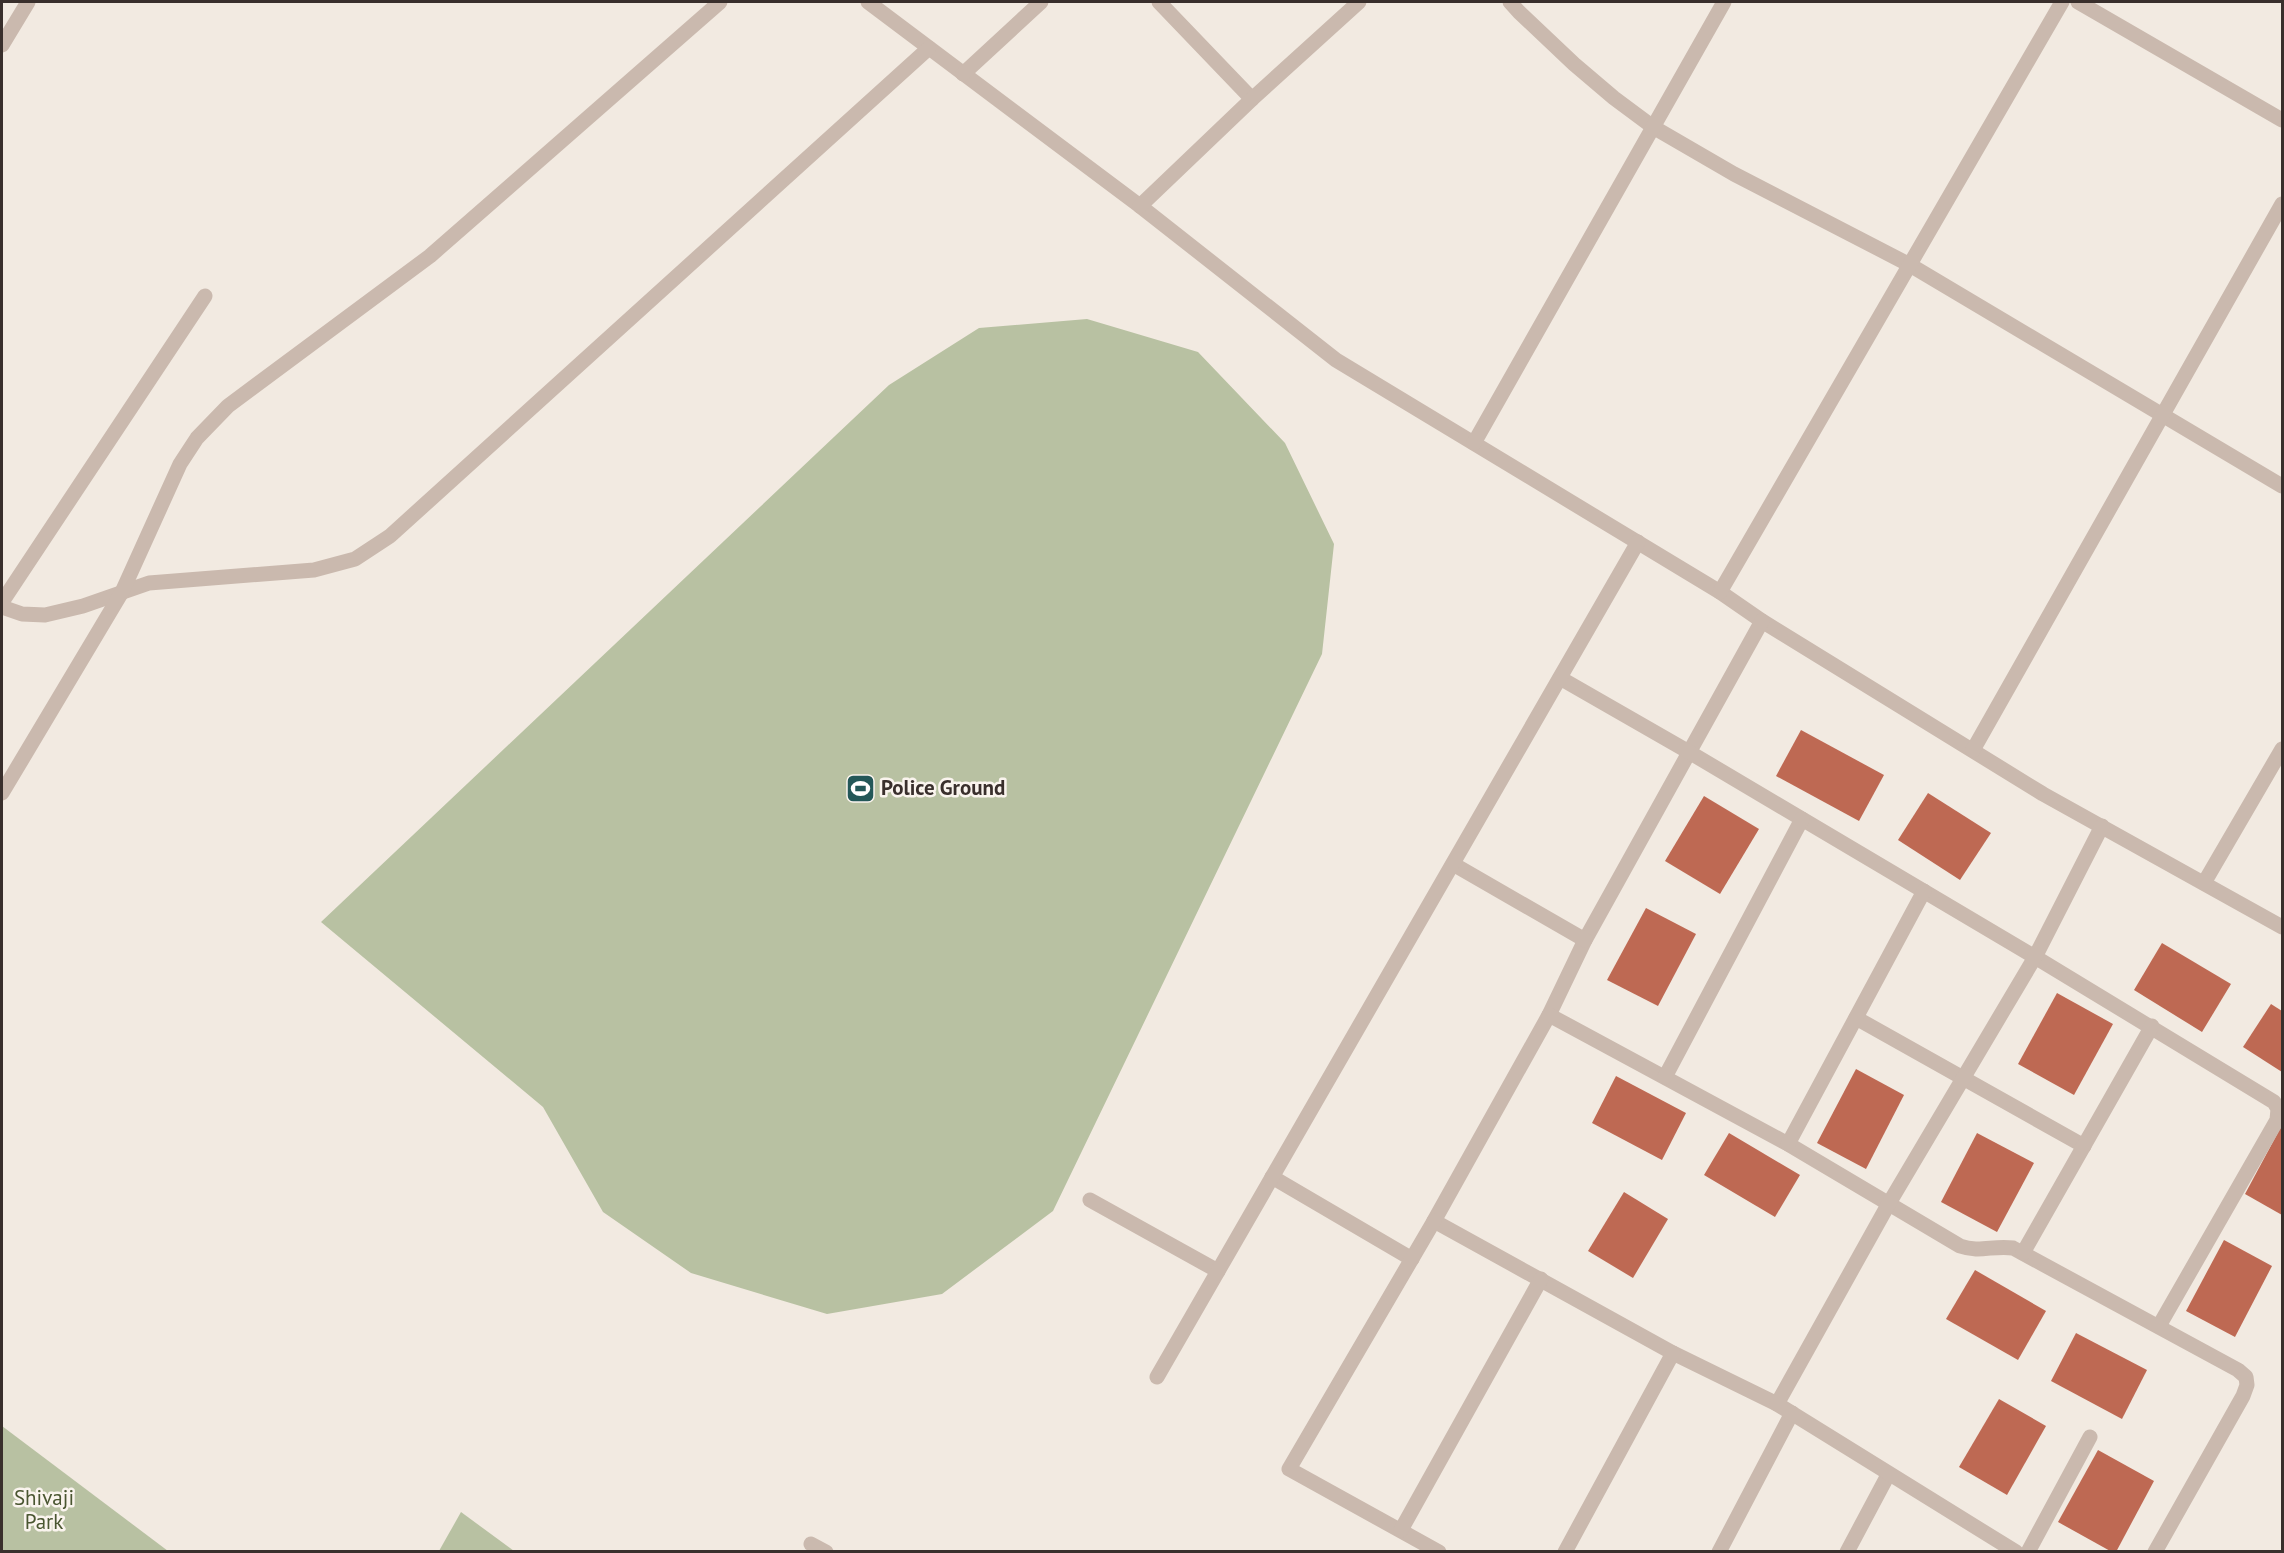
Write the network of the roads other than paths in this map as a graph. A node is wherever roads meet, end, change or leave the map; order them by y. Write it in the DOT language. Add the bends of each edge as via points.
graph roads {
  1 [pos="28,2"];
  2 [pos="720,2"];
  3 [pos="868,2"];
  4 [pos="1041,2"];
  5 [pos="1159,2"];
  6 [pos="1359,2"];
  7 [pos="1510,2"];
  8 [pos="1724,2"];
  9 [pos="2062,2"];
  10 [pos="2078,2"];
  11 [pos="2,45"];
  12 [pos="929,48"];
  13 [pos="963,74"];
  14 [pos="1252,99"];
  15 [pos="2283,120"];
  16 [pos="1653,127"];
  17 [pos="2283,204"];
  18 [pos="1140,206"];
  19 [pos="1910,265"];
  20 [pos="205,296"];
  21 [pos="2161,415"];
  22 [pos="1474,443"];
  23 [pos="2283,486"];
  24 [pos="1638,542"];
  25 [pos="122,592"];
  26 [pos="1720,592"];
  27 [pos="2,602"];
  28 [pos="2,607"];
  29 [pos="1762,621"];
  30 [pos="1560,678"];
  31 [pos="2283,749"];
  32 [pos="1973,750"];
  33 [pos="1689,752"];
  34 [pos="2,793"];
  35 [pos="1802,819"];
  36 [pos="2102,826"];
  37 [pos="1453,864"];
  38 [pos="2204,883"];
  39 [pos="1924,891"];
  40 [pos="2283,927"];
  41 [pos="1585,940"];
  42 [pos="2035,957"];
  43 [pos="1549,1015"];
  44 [pos="1856,1018"];
  45 [pos="2152,1026"];
  46 [pos="1665,1077"];
  47 [pos="1963,1077"];
  48 [pos="1788,1144"];
  49 [pos="2084,1146"];
  50 [pos="1272,1177"];
  51 [pos="1090,1200"];
  52 [pos="1888,1205"];
  53 [pos="1434,1221"];
  54 [pos="2023,1253"];
  55 [pos="1412,1259"];
  56 [pos="1218,1271"];
  57 [pos="1541,1279"];
  58 [pos="2159,1326"];
  59 [pos="1673,1353"];
  60 [pos="1157,1377"];
  61 [pos="1777,1404"];
  62 [pos="1792,1413"];
  63 [pos="2090,1437"];
  64 [pos="1888,1475"];
  65 [pos="1401,1530"];
  66 [pos="811,1544"];
  67 [pos="826,1551"];
  68 [pos="1439,1551"];
  69 [pos="1565,1551"];
  70 [pos="1719,1551"];
  71 [pos="1847,1551"];
  72 [pos="2016,1551"];
  73 [pos="2028,1551"];
  74 [pos="2155,1551"];
  1 -- 11 [label="street"];
  2 -- 25 [label="street" via="430,256 213,420 180,464"];
  3 -- 12 [label="street"];
  4 -- 13 [label="street"];
  5 -- 14 [label="street"];
  6 -- 14 [label="street"];
  7 -- 16 [label="street" via="1574,64"];
  8 -- 16 [label="street"];
  9 -- 19 [label="street"];
  10 -- 15 [label="street"];
  12 -- 13 [label="street"];
  12 -- 25 [label="street" via="390,536 355,559 314,570 149,583"];
  13 -- 18 [label="street"];
  14 -- 18 [label="street"];
  16 -- 19 [label="street" via="1734,174"];
  16 -- 22 [label="street"];
  17 -- 21 [label="street"];
  18 -- 22 [label="street" via="1336,360"];
  19 -- 21 [label="street"];
  19 -- 26 [label="street"];
  20 -- 27 [label="street"];
  21 -- 23 [label="street"];
  21 -- 32 [label="street"];
  22 -- 24 [label="street"];
  24 -- 26 [label="street"];
  24 -- 30 [label="street"];
  25 -- 28 [label="street" via="45,615 22,614"];
  25 -- 34 [label="street"];
  26 -- 29 [label="street"];
  29 -- 32 [label="street"];
  29 -- 33 [label="street"];
  30 -- 33 [label="street"];
  30 -- 37 [label="street"];
  31 -- 38 [label="street"];
  32 -- 36 [label="street"];
  33 -- 35 [label="street"];
  33 -- 41 [label="street"];
  35 -- 39 [label="street"];
  35 -- 46 [label="street"];
  36 -- 38 [label="street"];
  36 -- 42 [label="street"];
  37 -- 41 [label="street"];
  37 -- 50 [label="street"];
  38 -- 40 [label="street"];
  39 -- 42 [label="street"];
  39 -- 44 [label="street"];
  41 -- 43 [label="street"];
  42 -- 45 [label="street"];
  42 -- 47 [label="street"];
  43 -- 46 [label="street"];
  43 -- 53 [label="street"];
  44 -- 47 [label="street"];
  44 -- 48 [label="street"];
  45 -- 49 [label="street"];
  45 -- 58 [label="street" via="2269,1097 2278,1109 2277,1120"];
  46 -- 48 [label="street"];
  47 -- 49 [label="street"];
  47 -- 52 [label="street"];
  48 -- 52 [label="street"];
  49 -- 54 [label="street"];
  50 -- 55 [label="street"];
  50 -- 56 [label="street"];
  51 -- 56 [label="street"];
  52 -- 54 [label="street" via="1970,1250 2005,1247"];
  52 -- 61 [label="street"];
  53 -- 55 [label="street"];
  53 -- 57 [label="street"];
  54 -- 58 [label="street"];
  55 -- 65 [label="street" via="1289,1469"];
  56 -- 60 [label="street"];
  57 -- 59 [label="street"];
  57 -- 65 [label="street"];
  58 -- 74 [label="street" via="2238,1370 2246,1377 2247,1385"];
  59 -- 61 [label="street"];
  59 -- 69 [label="street"];
  61 -- 62 [label="street"];
  62 -- 64 [label="street"];
  62 -- 70 [label="street"];
  63 -- 73 [label="street"];
  64 -- 71 [label="street"];
  64 -- 72 [label="street"];
  65 -- 68 [label="street"];
  66 -- 67 [label="street"];
}
